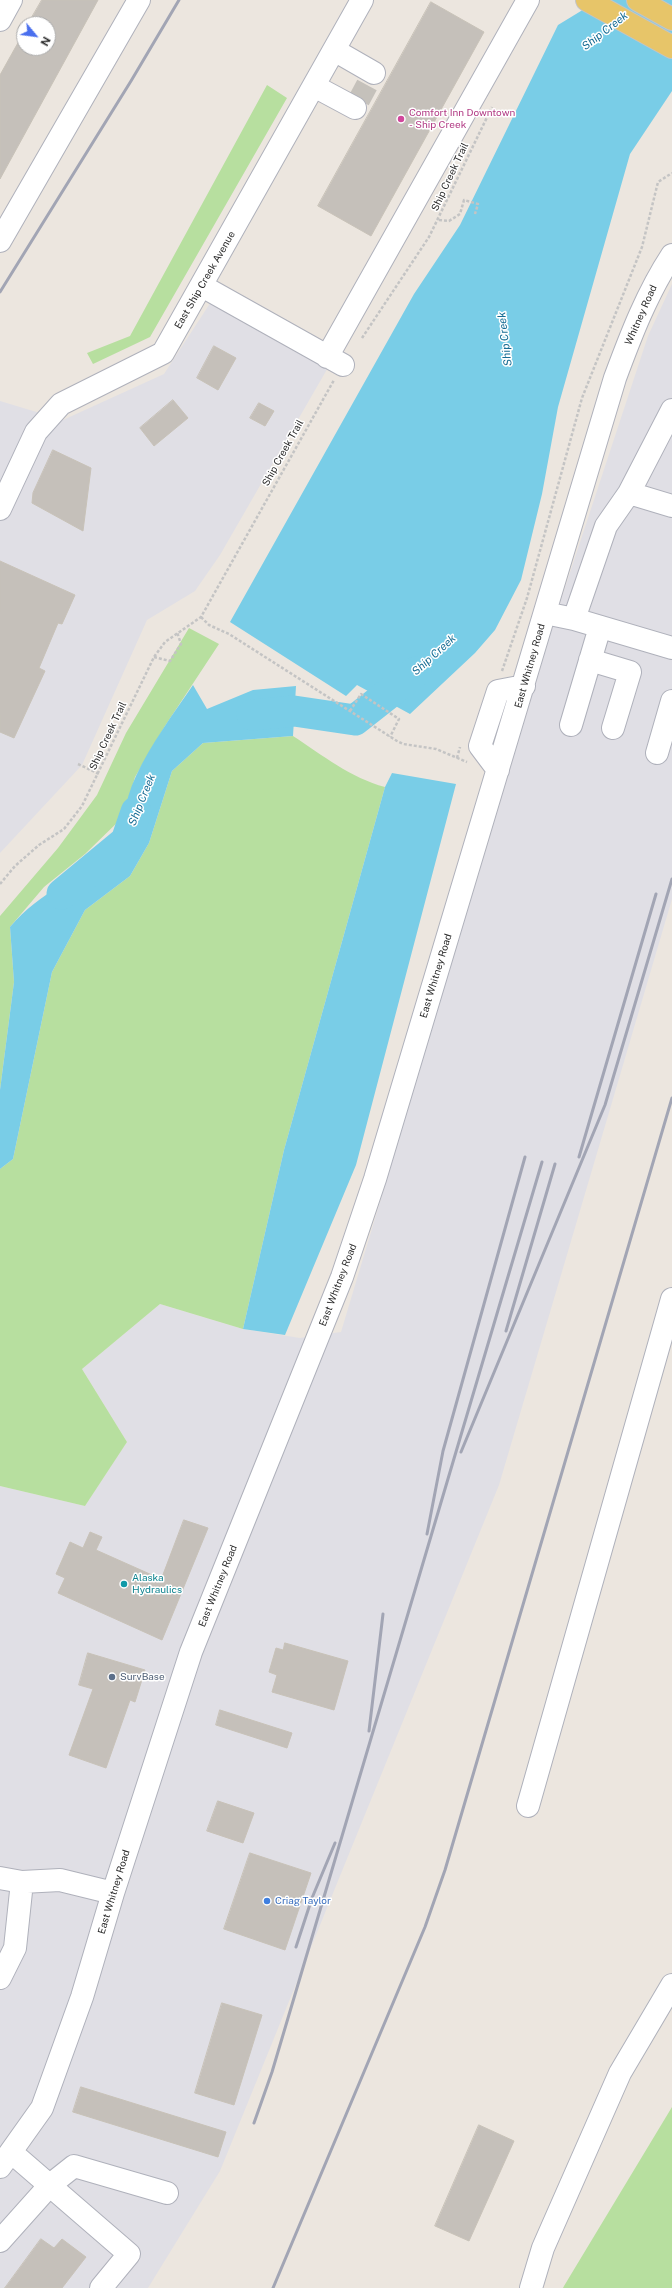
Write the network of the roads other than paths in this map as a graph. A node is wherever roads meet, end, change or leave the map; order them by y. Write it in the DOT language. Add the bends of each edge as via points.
graph roads {
  1 [pos="11,0"];
  2 [pos="139,0"];
  3 [pos="362,0"];
  4 [pos="528,0"];
  5 [pos="587,0"];
  6 [pos="638,0"];
  7 [pos="672,19"];
  8 [pos="0,20"];
  9 [pos="668,45"];
  10 [pos="334,50"];
  11 [pos="374,73"];
  12 [pos="314,86"];
  13 [pos="355,108"];
  14 [pos="0,241"];
  15 [pos="672,255"];
  16 [pos="202,286"];
  17 [pos="615,378"];
  18 [pos="672,410"];
  19 [pos="629,493"];
  20 [pos="672,506"];
  21 [pos="0,509"];
  22 [pos="545,613"];
  23 [pos="574,619"];
  24 [pos="600,627"];
  25 [pos="672,648"];
  26 [pos="590,660"];
  27 [pos="672,701"];
  28 [pos="571,724"];
  29 [pos="613,728"];
  30 [pos="657,753"];
  31 [pos="672,1299"];
  32 [pos="528,1806"];
  33 [pos="0,1878"];
  34 [pos="22,1882"];
  35 [pos="113,1893"];
  36 [pos="0,1978"];
  37 [pos="672,1985"];
  38 [pos="6,2159"];
  39 [pos="50,2185"];
  40 [pos="167,2193"];
  41 [pos="0,2241"];
  42 [pos="101,2288"];
  43 [pos="531,2288"];
  1 -- 8 [label="street"];
  2 -- 14 [label="street"];
  3 -- 10 [label="street, East Ship Creek Avenue"];
  4 -- 16 [label="street" via="335,361"];
  5 -- 9 [label="main road"];
  6 -- 7 [label="main road"];
  10 -- 11 [label="street"];
  10 -- 12 [label="street, East Ship Creek Avenue"];
  12 -- 13 [label="street"];
  12 -- 16 [label="street, East Ship Creek Avenue"];
  15 -- 17 [label="street, Whitney Road" via="634,327"];
  16 -- 21 [label="street, East Ship Creek Avenue" via="163,353 61,404 36,432"];
  17 -- 22 [label="street, East Whitney Road"];
  18 -- 19 [label="street"];
  19 -- 20 [label="street"];
  19 -- 23 [label="street" via="606,526"];
  22 -- 23 [label="street"];
  22 -- 35 [label="street, East Whitney Road" via="375,1179 342,1277 191,1652"];
  23 -- 24 [label="street"];
  24 -- 25 [label="street"];
  24 -- 26 [label="street"];
  26 -- 28 [label="street"];
  26 -- 29 [label="street" via="630,672"];
  27 -- 30 [label="street"];
  31 -- 32 [label="street"];
  33 -- 34 [label="street"];
  34 -- 35 [label="street" via="60,1880"];
  34 -- 36 [label="street" via="15,1948"];
  35 -- 38 [label="street, East Whitney Road" via="82,1997 42,2108"];
  37 -- 43 [label="street" via="620,2073 543,2248"];
  38 -- 39 [label="street"];
  39 -- 40 [label="street" via="74,2166"];
  39 -- 41 [label="street"];
  39 -- 42 [label="street" via="129,2254"];
}
